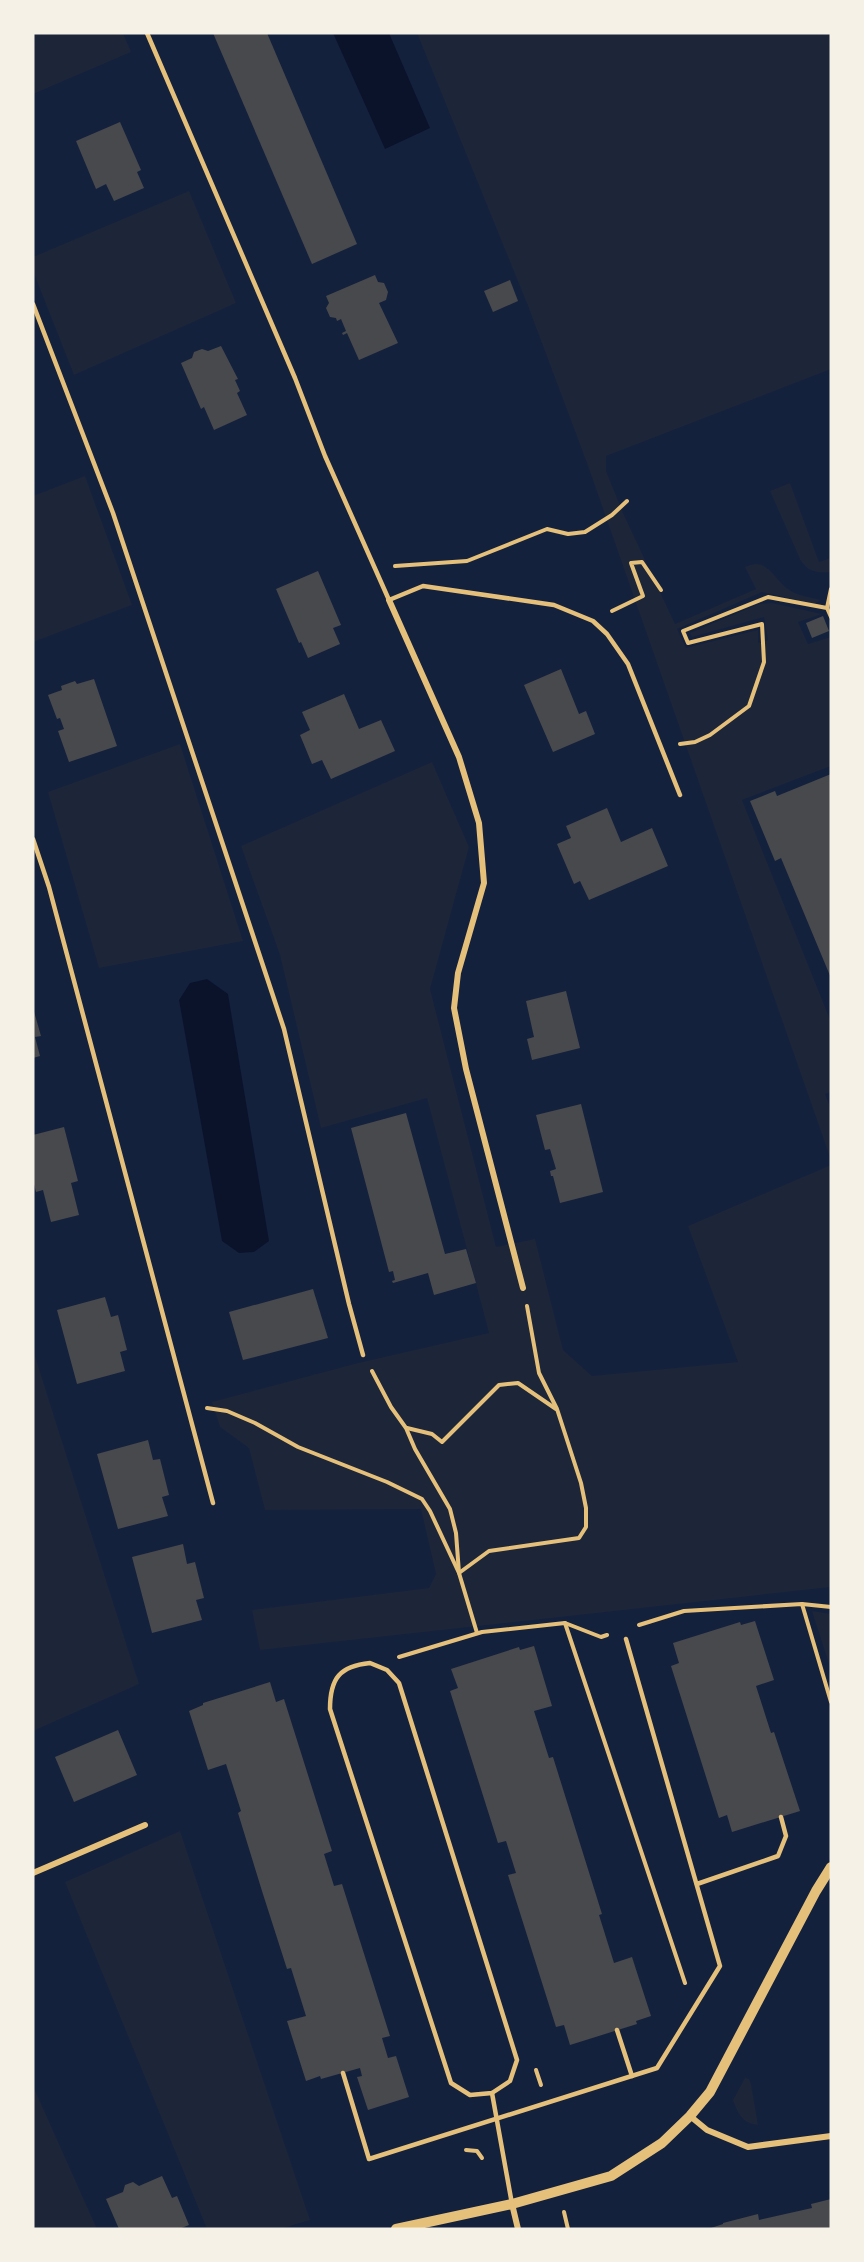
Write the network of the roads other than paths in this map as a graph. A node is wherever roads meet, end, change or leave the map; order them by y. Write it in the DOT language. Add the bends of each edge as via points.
graph roads {
  1 [pos="147,33"];
  2 [pos="33,304"];
  3 [pos="389,600"];
  4 [pos="680,795"];
  5 [pos="33,839"];
  6 [pos="524,1288"];
  7 [pos="363,1355"];
  8 [pos="213,1503"];
  9 [pos="626,1639"];
  10 [pos="780,1817"];
  11 [pos="145,1825"];
  12 [pos="831,1867"];
  13 [pos="33,1873"];
  14 [pos="697,1884"];
  15 [pos="617,2030"];
  16 [pos="343,2073"];
  17 [pos="632,2076"];
  18 [pos="492,2093"];
  19 [pos="690,2116"];
  20 [pos="498,2118"];
  21 [pos="831,2136"];
  22 [pos="512,2204"];
  23 [pos="396,2229"];
  24 [pos="518,2229"];
  1 -- 3 [label="lane"];
  2 -- 7 [label="lane" via="113,513 284,1029"];
  3 -- 4 [label="lane" via="423,586 554,605 593,621 628,664"];
  3 -- 6 [label="street" via="459,757 479,823 483,883 458,973 454,1008 466,1069"];
  5 -- 8 [label="lane"];
  9 -- 14 [label="lane"];
  10 -- 14 [label="lane" via="786,1836 778,1856"];
  11 -- 13 [label="street"];
  12 -- 19 [label="street" via="710,2092"];
  14 -- 17 [label="lane" via="720,1966 657,2068"];
  15 -- 17 [label="lane"];
  16 -- 20 [label="lane" via="369,2159"];
  17 -- 20 [label="lane"];
  18 -- 18 [label="lane" via="510,2081 517,2060 399,1683 387,1670 370,1663 353,1665 338,1675 330,1691 330,1709 451,2083 470,2094"];
  18 -- 20 [label="lane"];
  19 -- 21 [label="street" via="707,2130 748,2147"];
  19 -- 22 [label="street" via="662,2143 611,2176"];
  20 -- 22 [label="lane"];
  22 -- 23 [label="street"];
  22 -- 24 [label="street"];
}
